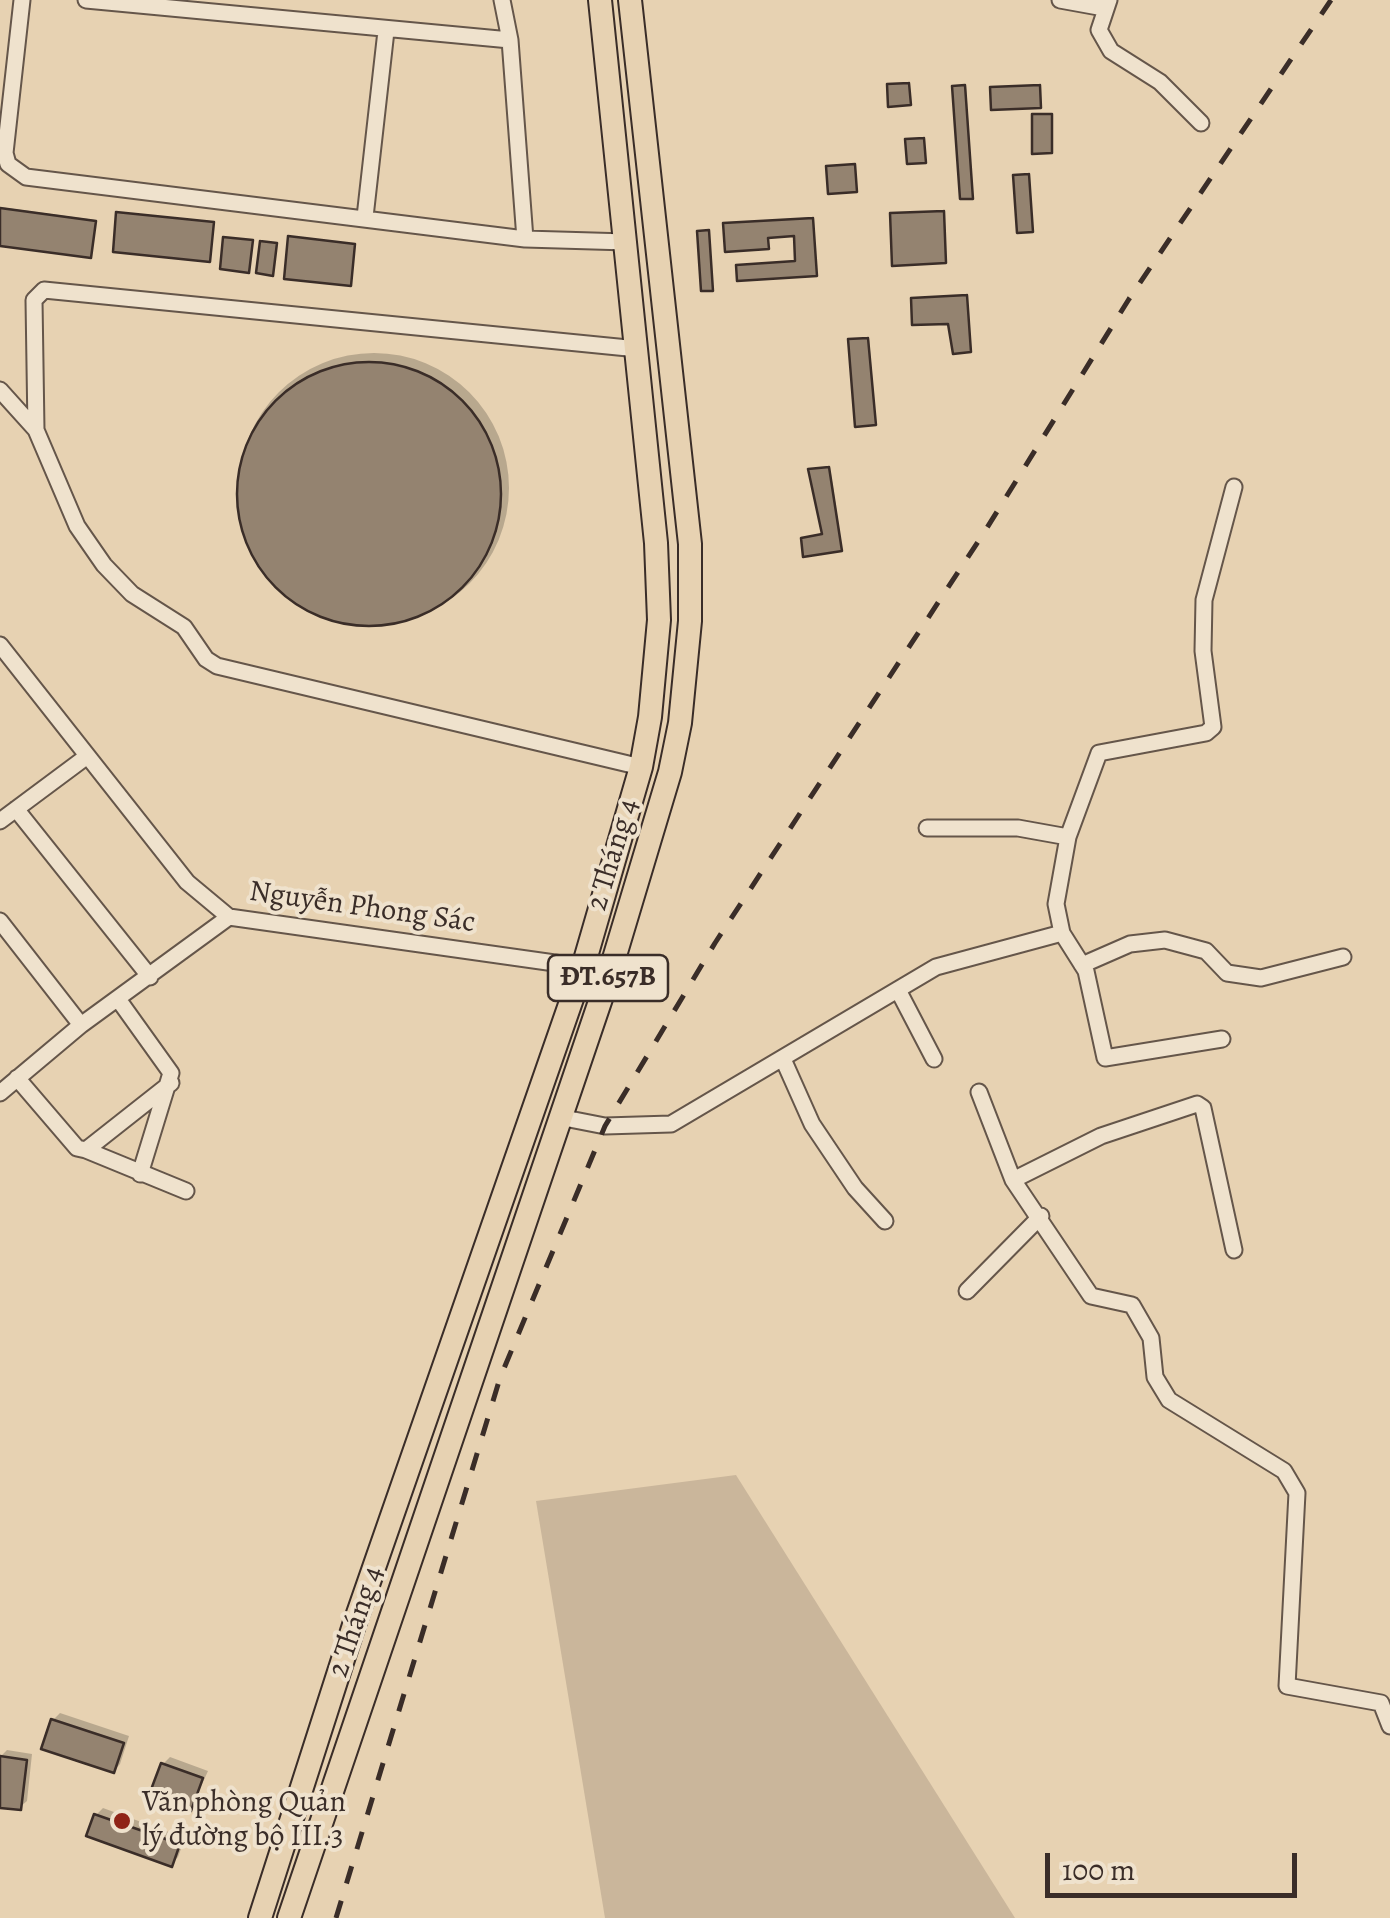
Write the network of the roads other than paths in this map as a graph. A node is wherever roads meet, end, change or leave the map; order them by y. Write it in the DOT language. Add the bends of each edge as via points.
graph roads {
  1 [pos="22,0"];
  2 [pos="86,0"];
  3 [pos="502,0"];
  4 [pos="600,0"];
  5 [pos="630,0"];
  6 [pos="1060,0"];
  7 [pos="1106,4"];
  8 [pos="386,32"];
  9 [pos="510,40"];
  10 [pos="1201,122"];
  11 [pos="365,217"];
  12 [pos="525,239"];
  13 [pos="627,242"];
  14 [pos="638,349"];
  15 [pos="0,390"];
  16 [pos="36,430"];
  17 [pos="1234,487"];
  18 [pos="656,543"];
  19 [pos="690,544"];
  20 [pos="0,644"];
  21 [pos="86,757"];
  22 [pos="641,766"];
  23 [pos="670,772"];
  24 [pos="16,809"];
  25 [pos="0,821"];
  26 [pos="927,828"];
  27 [pos="1068,837"];
  28 [pos="229,917"];
  29 [pos="0,921"];
  30 [pos="1062,933"];
  31 [pos="1343,956"];
  32 [pos="1082,965"];
  33 [pos="583,967"];
  34 [pos="610,972"];
  35 [pos="150,976"];
  36 [pos="898,990"];
  37 [pos="118,999"];
  38 [pos="81,1025"];
  39 [pos="1222,1039"];
  40 [pos="782,1059"];
  41 [pos="934,1059"];
  42 [pos="17,1078"];
  43 [pos="171,1083"];
  44 [pos="979,1092"];
  45 [pos="0,1093"];
  46 [pos="559,1117"];
  47 [pos="86,1150"];
  48 [pos="140,1174"];
  49 [pos="1014,1180"];
  50 [pos="186,1191"];
  51 [pos="1041,1216"];
  52 [pos="885,1221"];
  53 [pos="1234,1250"];
  54 [pos="967,1290"];
  55 [pos="430,1406"];
  56 [pos="458,1416"];
  57 [pos="354,1626"];
  58 [pos="384,1636"];
  59 [pos="1390,1726"];
  60 [pos="260,1918"];
  61 [pos="290,1918"];
  1 -- 11 [label="street" via="5,153 16,172"];
  2 -- 8 [label="street"];
  3 -- 9 [label="street"];
  4 -- 13 [label="main road, 2 Tháng 4 / ĐT.657B"];
  5 -- 19 [label="main road, 2 Tháng 4 / ĐT.657B"];
  6 -- 7 [label="street"];
  7 -- 10 [label="street" via="1099,30 1111,51 1160,82"];
  8 -- 9 [label="street"];
  8 -- 11 [label="street"];
  9 -- 12 [label="street"];
  11 -- 12 [label="street"];
  12 -- 13 [label="street"];
  13 -- 14 [label="main road, 2 Tháng 4 / ĐT.657B"];
  14 -- 16 [label="street" via="44,290 34,300"];
  14 -- 18 [label="main road, 2 Tháng 4 / ĐT.657B"];
  15 -- 16 [label="street"];
  16 -- 22 [label="street" via="90,546 132,594 184,627 217,666"];
  17 -- 27 [label="street" via="1204,600 1212,728 1100,753"];
  18 -- 19 [label="main road"];
  18 -- 22 [label="main road, 2 Tháng 4 / ĐT.657B" via="656,653"];
  19 -- 23 [label="main road, 2 Tháng 4 / ĐT.657B" via="690,621"];
  20 -- 21 [label="street, Nguyễn Phong Sác"];
  21 -- 24 [label="street"];
  21 -- 28 [label="street, Nguyễn Phong Sác" via="187,882"];
  22 -- 23 [label="main road"];
  22 -- 33 [label="main road, 2 Tháng 4 / ĐT.657B"];
  23 -- 34 [label="main road, 2 Tháng 4 / ĐT.657B"];
  24 -- 25 [label="street"];
  24 -- 35 [label="street"];
  26 -- 27 [label="street" via="1018,828"];
  27 -- 30 [label="street" via="1056,904"];
  28 -- 33 [label="street, Nguyễn Phong Sác"];
  28 -- 35 [label="street"];
  29 -- 38 [label="street"];
  30 -- 32 [label="street"];
  30 -- 36 [label="street" via="936,967"];
  31 -- 32 [label="street" via="1260,978 1227,973 1206,951 1165,940 1130,944"];
  32 -- 39 [label="street" via="1105,1058"];
  33 -- 34 [label="main road"];
  33 -- 55 [label="main road, 2 Tháng 4 / ĐT.657B"];
  34 -- 46 [label="main road, 2 Tháng 4 / ĐT.657B"];
  35 -- 37 [label="street"];
  36 -- 40 [label="street"];
  36 -- 41 [label="street"];
  37 -- 38 [label="street"];
  37 -- 43 [label="street" via="167,1063"];
  38 -- 42 [label="street"];
  40 -- 46 [label="street" via="662,1126"];
  40 -- 52 [label="street" via="812,1124"];
  42 -- 45 [label="street"];
  42 -- 47 [label="street" via="77,1148"];
  43 -- 47 [label="street"];
  43 -- 48 [label="street"];
  44 -- 49 [label="street"];
  46 -- 56 [label="main road, 2 Tháng 4 / ĐT.657B"];
  47 -- 48 [label="street"];
  48 -- 50 [label="street"];
  49 -- 51 [label="street"];
  49 -- 53 [label="street" via="1101,1136 1200,1105"];
  51 -- 54 [label="street"];
  51 -- 59 [label="street" via="1091,1296 1132,1306 1151,1338 1155,1377 1168,1400 1284,1470 1297,1493 1287,1686 1382,1703"];
  55 -- 56 [label="main road"];
  55 -- 57 [label="main road, 2 Tháng 4 / ĐT.657B"];
  56 -- 58 [label="main road, 2 Tháng 4 / ĐT.657B"];
  57 -- 58 [label="main road"];
  57 -- 60 [label="main road, 2 Tháng 4 / ĐT.657B"];
  58 -- 61 [label="main road, 2 Tháng 4 / ĐT.657B"];
}
